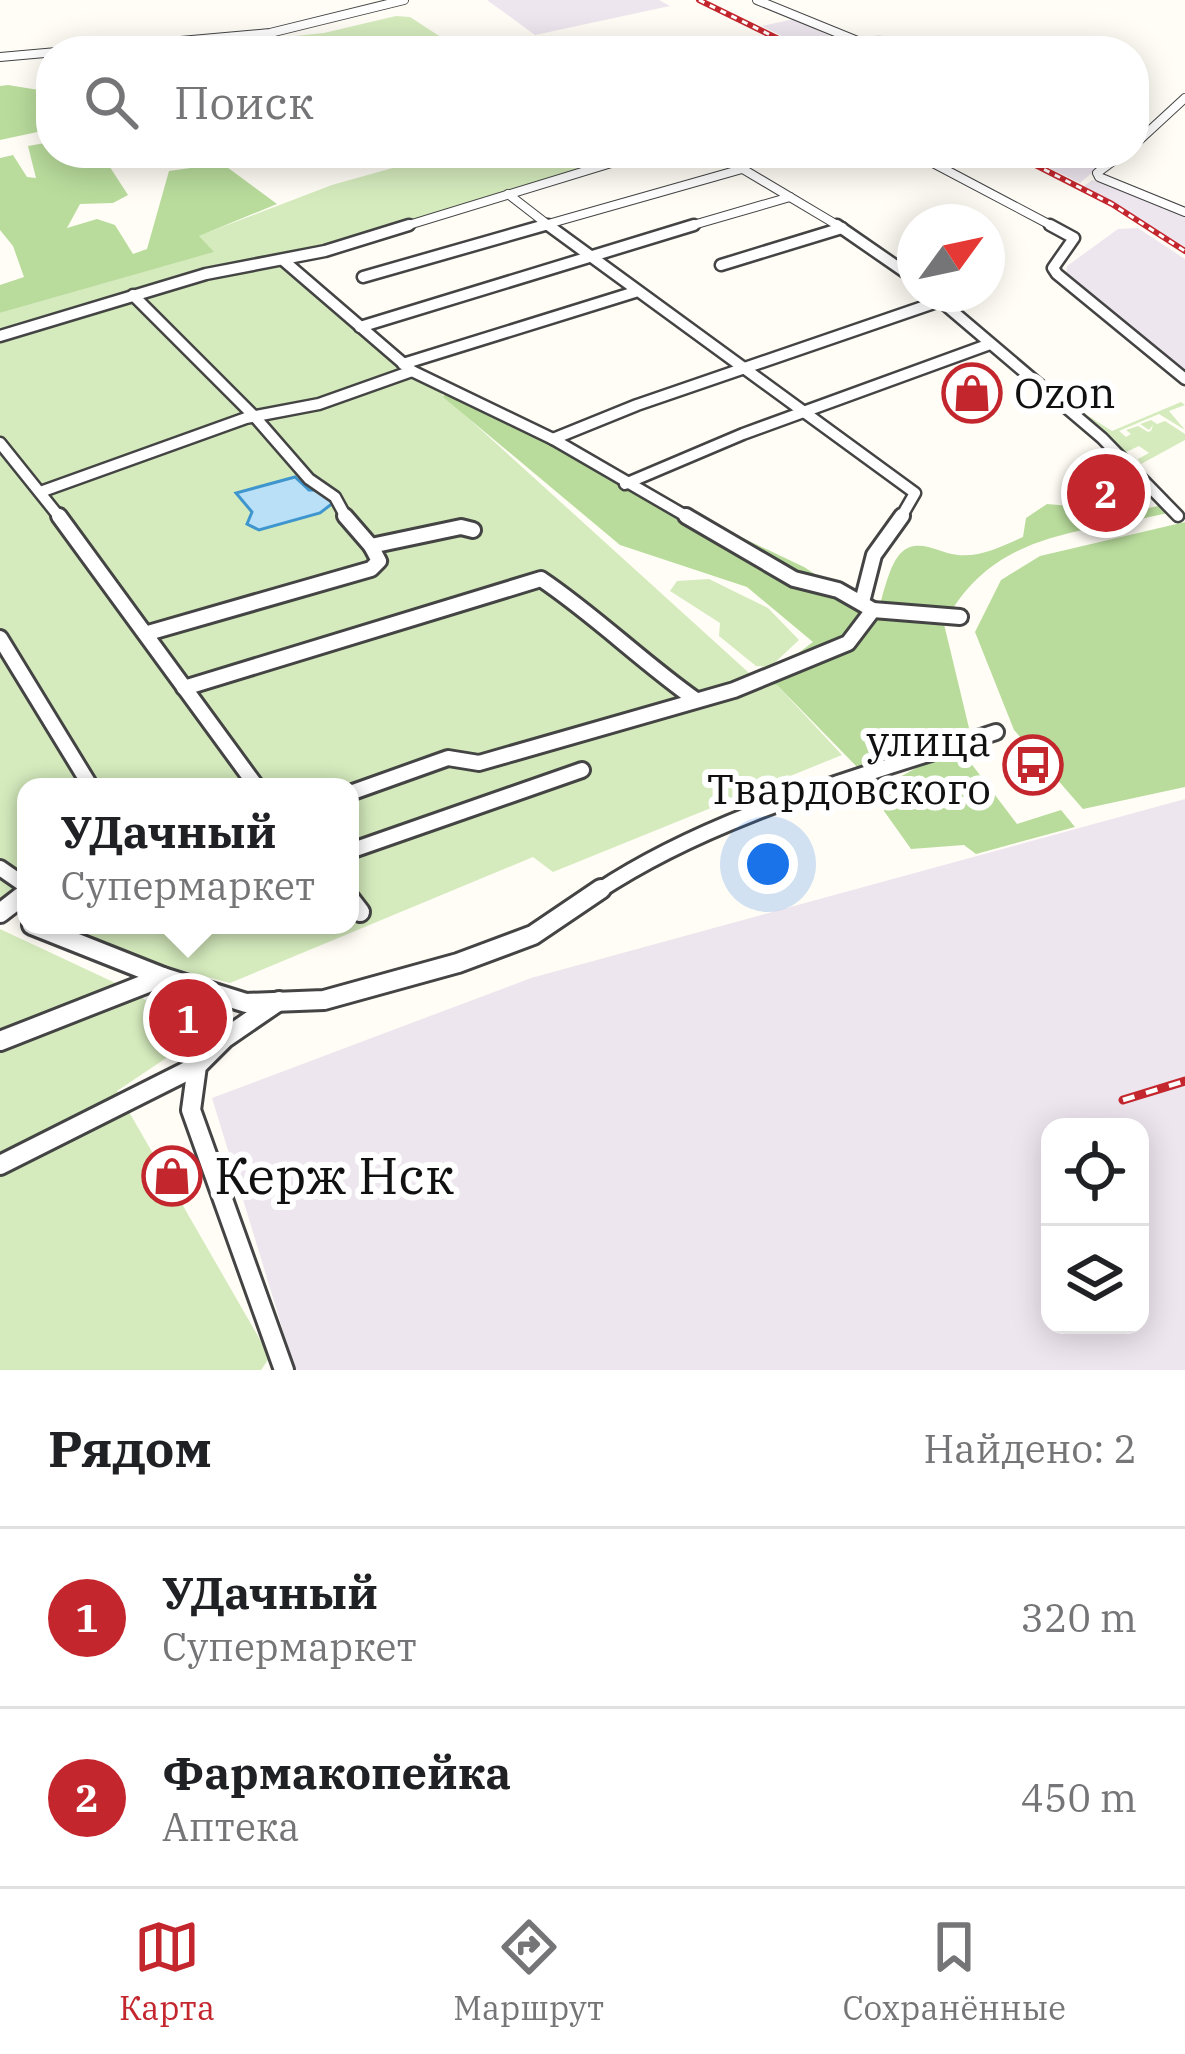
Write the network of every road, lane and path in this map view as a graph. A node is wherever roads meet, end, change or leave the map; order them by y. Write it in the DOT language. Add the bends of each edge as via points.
graph roads {
  1 [pos="404,0"];
  2 [pos="757,0"];
  3 [pos="236,36"];
  4 [pos="837,36"];
  5 [pos="36,54"];
  6 [pos="0,57"];
  7 [pos="1185,98"];
  8 [pos="1172,109"];
  9 [pos="1185,112"];
  10 [pos="1149,131"];
  11 [pos="594,168"];
  12 [pos="942,168"];
  13 [pos="1104,168"];
  14 [pos="742,169"];
  15 [pos="508,194"];
  16 [pos="790,197"];
  17 [pos="1185,212"];
  18 [pos="545,224"];
  19 [pos="842,228"];
  20 [pos="589,257"];
  21 [pos="284,260"];
  22 [pos="721,265"];
  23 [pos="897,266"];
  24 [pos="363,277"];
  25 [pos="635,292"];
  26 [pos="133,295"];
  27 [pos="899,312"];
  28 [pos="953,312"];
  29 [pos="360,327"];
  30 [pos="0,336"];
  31 [pos="991,344"];
  32 [pos="408,368"];
  33 [pos="747,369"];
  34 [pos="1185,379"];
  35 [pos="802,412"];
  36 [pos="255,417"];
  37 [pos="553,439"];
  38 [pos="0,443"];
  39 [pos="625,484"];
  40 [pos="43,490"];
  41 [pos="1178,516"];
  42 [pos="473,530"];
  43 [pos="371,546"];
  44 [pos="867,606"];
  45 [pos="960,617"];
  46 [pos="148,633"];
  47 [pos="0,638"];
  48 [pos="184,688"];
  49 [pos="696,700"];
  50 [pos="996,732"];
  51 [pos="582,770"];
  52 [pos="86,778"];
  53 [pos="250,778"];
  54 [pos="359,790"];
  55 [pos="359,848"];
  56 [pos="54,934"];
  57 [pos="163,977"];
  58 [pos="283,998"];
  59 [pos="0,1041"];
  60 [pos="197,1066"];
  61 [pos="0,1165"];
  62 [pos="284,1370"];
  1 -- 3 [label="street"];
  2 -- 4 [label="street"];
  5 -- 6 [label="street"];
  7 -- 8 [label="street"];
  8 -- 9 [label="street"];
  8 -- 10 [label="street"];
  11 -- 15 [label="street"];
  12 -- 34 [label="street" via="1074,238 1053,268 1057,274"];
  13 -- 17 [label="street" via="1099,177"];
  14 -- 16 [label="street"];
  14 -- 18 [label="street"];
  15 -- 18 [label="street"];
  15 -- 21 [label="street"];
  16 -- 19 [label="street"];
  16 -- 20 [label="street"];
  18 -- 20 [label="street"];
  18 -- 24 [label="street"];
  19 -- 22 [label="street"];
  19 -- 23 [label="street"];
  20 -- 25 [label="street"];
  20 -- 29 [label="street"];
  21 -- 26 [label="street"];
  21 -- 29 [label="street"];
  25 -- 32 [label="street"];
  25 -- 33 [label="street"];
  26 -- 30 [label="street"];
  26 -- 36 [label="street"];
  27 -- 33 [label="street"];
  28 -- 31 [label="street"];
  29 -- 32 [label="street"];
  31 -- 35 [label="street"];
  31 -- 41 [label="street"];
  32 -- 36 [label="street" via="319,404"];
  32 -- 37 [label="street"];
  33 -- 35 [label="street"];
  33 -- 37 [label="street"];
  35 -- 39 [label="street"];
  35 -- 44 [label="street" via="915,493 874,555"];
  36 -- 40 [label="street"];
  36 -- 43 [label="street"];
  37 -- 39 [label="street"];
  38 -- 40 [label="street"];
  39 -- 44 [label="street" via="794,579"];
  40 -- 46 [label="street"];
  42 -- 43 [label="street"];
  43 -- 46 [label="street" via="380,561 371,568"];
  44 -- 45 [label="street"];
  44 -- 49 [label="street" via="848,643"];
  46 -- 48 [label="street"];
  47 -- 52 [label="street"];
  48 -- 49 [label="street" via="541,579"];
  48 -- 53 [label="street"];
  49 -- 54 [label="street" via="479,763 448,758"];
  50 -- 58 [label="street" via="653,855 533,935 458,963 324,1000"];
  51 -- 55 [label="street"];
  56 -- 57 [label="street"];
  57 -- 58 [label="street" via="246,1003"];
  57 -- 59 [label="street"];
  58 -- 60 [label="street"];
  60 -- 61 [label="street"];
  60 -- 62 [label="street" via="191,1110"];
}
